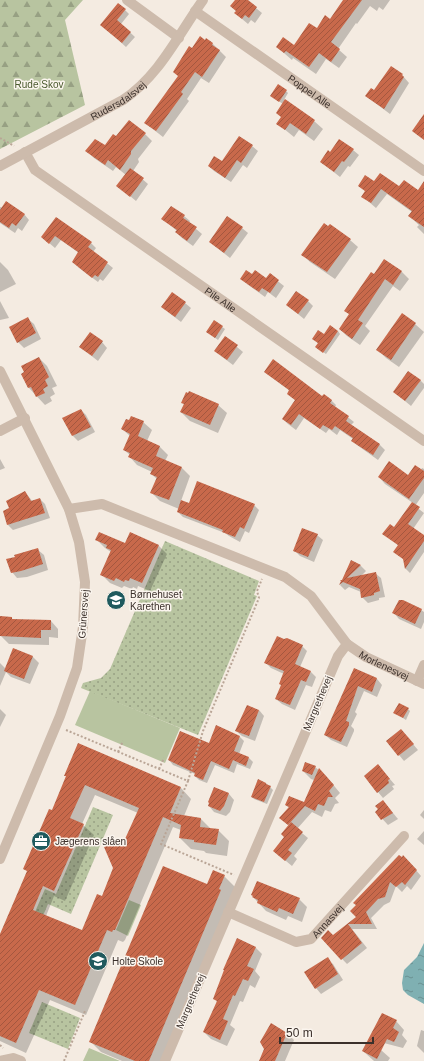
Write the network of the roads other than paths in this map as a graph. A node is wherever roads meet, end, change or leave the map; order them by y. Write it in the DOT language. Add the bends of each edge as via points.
graph roads {
  1 [pos="127,0"];
  2 [pos="203,0"];
  3 [pos="195,11"];
  4 [pos="179,38"];
  5 [pos="25,152"];
  6 [pos="0,166"];
  7 [pos="424,171"];
  8 [pos="0,371"];
  9 [pos="25,418"];
  10 [pos="0,431"];
  11 [pos="424,441"];
  12 [pos="70,509"];
  13 [pos="347,644"];
  14 [pos="424,665"];
  15 [pos="420,682"];
  16 [pos="404,836"];
  17 [pos="0,859"];
  18 [pos="228,912"];
  19 [pos="0,1061"];
  20 [pos="22,1061"];
  21 [pos="165,1061"];
  1 -- 4 [label="street"];
  2 -- 3 [label="street, Rudersdalsvej"];
  3 -- 4 [label="street, Rudersdalsvej"];
  3 -- 7 [label="street, Poppel Alle"];
  4 -- 5 [label="street, Rudersdalsvej" via="152,76 137,91"];
  5 -- 6 [label="street, Rudersdalsvej"];
  5 -- 11 [label="street, Pile Alle" via="35,170"];
  8 -- 9 [label="street, Grünersvej"];
  9 -- 10 [label="street"];
  9 -- 12 [label="street, Grünersvej"];
  12 -- 13 [label="street" via="102,504 285,577 311,596"];
  12 -- 17 [label="street, Grünersvej" via="79,542 85,582 83,627 77,668 56,726"];
  13 -- 15 [label="street, Morlenesvej" via="366,657"];
  13 -- 18 [label="street, Margrethevej" via="338,656"];
  14 -- 15 [label="street"];
  16 -- 18 [label="street, Annasvej" via="311,939 296,942"];
  18 -- 21 [label="street, Margrethevej"];
  19 -- 20 [label="street" via="13,1058"];
}
